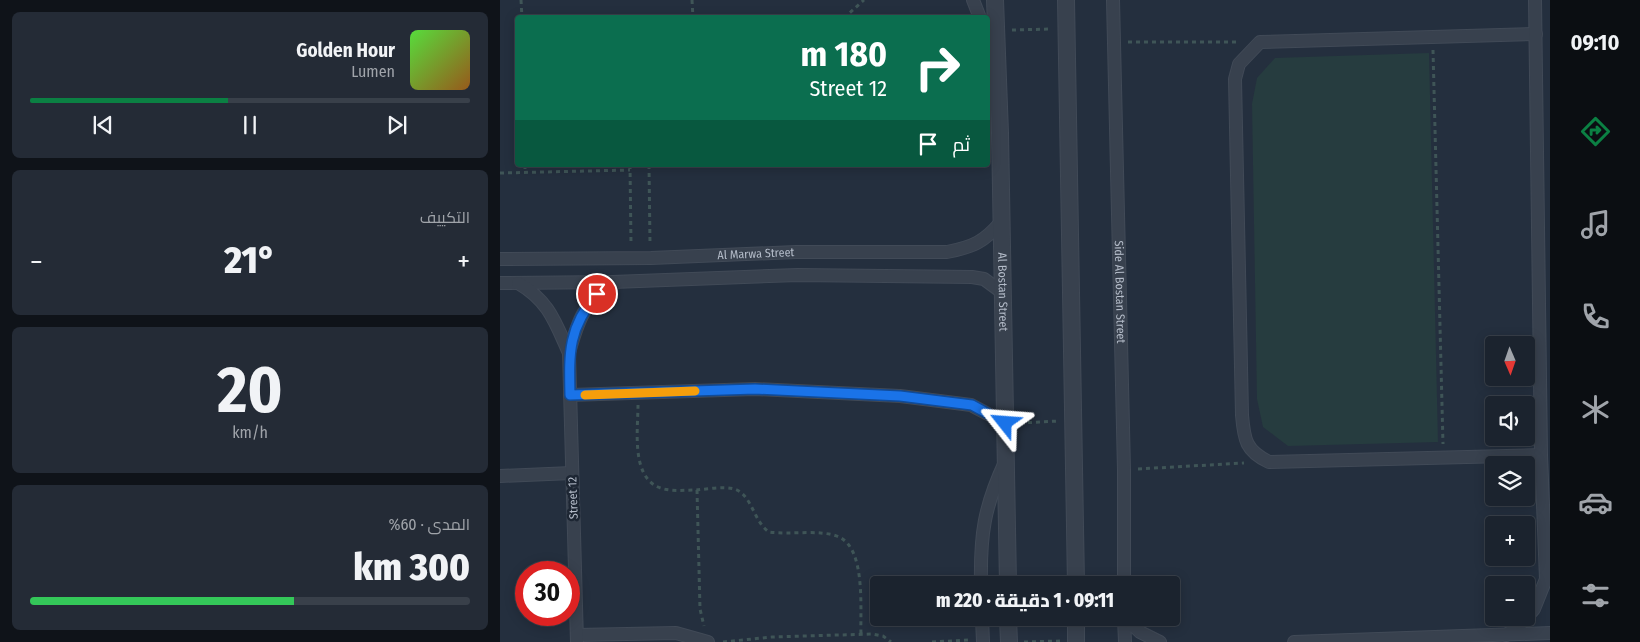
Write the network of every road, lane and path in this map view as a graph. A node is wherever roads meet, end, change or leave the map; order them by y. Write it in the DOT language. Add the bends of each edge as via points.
graph roads {
  1 [pos="521,0"];
  2 [pos="692,0"];
  3 [pos="864,0"];
  4 [pos="973,0"];
  5 [pos="995,0"];
  6 [pos="1066,0"];
  7 [pos="1114,0"];
  8 [pos="1535,0"];
  9 [pos="522,15"];
  10 [pos="693,15"];
  11 [pos="847,15"];
  12 [pos="979,15"];
  13 [pos="1066,29"];
  14 [pos="993,34"];
  15 [pos="1536,34"];
  16 [pos="1433,37"];
  17 [pos="1114,42"];
  18 [pos="1260,42"];
  19 [pos="525,167"];
  20 [pos="649,167"];
  21 [pos="630,170"];
  22 [pos="500,173"];
  23 [pos="525,173"];
  24 [pos="1002,222"];
  25 [pos="632,258"];
  26 [pos="650,258"];
  27 [pos="500,259"];
  28 [pos="613,282"];
  29 [pos="500,283"];
  30 [pos="518,283"];
  31 [pos="1003,293"];
  32 [pos="1545,313"];
  33 [pos="569,353"];
  34 [pos="637,393"];
  35 [pos="570,395"];
  36 [pos="1074,421"];
  37 [pos="1005,423"];
  38 [pos="1541,455"];
  39 [pos="1444,456"];
  40 [pos="1006,459"];
  41 [pos="1269,462"];
  42 [pos="1124,470"];
  43 [pos="572,473"];
  44 [pos="500,476"];
  45 [pos="697,490"];
  46 [pos="981,576"];
  47 [pos="1008,576"];
  48 [pos="1076,576"];
  49 [pos="1124,576"];
  50 [pos="1548,579"];
  51 [pos="982,626"];
  52 [pos="1008,626"];
  53 [pos="1076,626"];
  54 [pos="1125,626"];
  55 [pos="1134,626"];
  56 [pos="1550,633"];
  57 [pos="861,635"];
  58 [pos="1506,635"];
  59 [pos="707,638"];
  60 [pos="577,639"];
  61 [pos="1466,639"];
  62 [pos="983,641"];
  63 [pos="723,642"];
  64 [pos="891,642"];
  65 [pos="932,642"];
  66 [pos="1009,642"];
  67 [pos="1024,642"];
  68 [pos="1076,642"];
  69 [pos="1125,642"];
  70 [pos="1160,642"];
  71 [pos="1294,642"];
  1 -- 9 [label="path"];
  2 -- 10 [label="path"];
  3 -- 11 [label="path"];
  4 -- 12 [label="street"];
  5 -- 14 [label="street, Al Bostan Street"];
  6 -- 13 [label="street"];
  7 -- 17 [label="street, Side Al Bostan Street"];
  8 -- 15 [label="street"];
  13 -- 14 [label="path"];
  13 -- 36 [label="street"];
  14 -- 24 [label="street, Al Bostan Street"];
  15 -- 16 [label="street"];
  15 -- 32 [label="street"];
  16 -- 18 [label="street"];
  16 -- 39 [label="path"];
  17 -- 18 [label="path"];
  17 -- 42 [label="street, Side Al Bostan Street"];
  18 -- 41 [label="street" via="1239,64 1235,79 1238,237 1243,432 1255,455"];
  19 -- 23 [label="path"];
  20 -- 26 [label="path"];
  21 -- 23 [label="path"];
  21 -- 25 [label="path"];
  22 -- 23 [label="path"];
  24 -- 26 [label="street, Al Marwa Street" via="988,237 969,248 948,252 796,252"];
  24 -- 31 [label="street, Al Bostan Street"];
  25 -- 26 [label="street, Al Marwa Street"];
  25 -- 27 [label="street, Al Marwa Street"];
  28 -- 30 [label="street, Al Marwa Street"];
  28 -- 31 [label="street, Al Marwa Street" via="798,275 972,277 984,279"];
  28 -- 33 [label="street, Street 12" via="584,308"];
  29 -- 30 [label="street, Al Marwa Street"];
  30 -- 33 [label="street, Street 12" via="544,302"];
  31 -- 37 [label="street, Al Bostan Street"];
  32 -- 38 [label="street"];
  33 -- 35 [label="street, Street 12"];
  34 -- 35 [label="street"];
  34 -- 37 [label="street" via="755,389 927,398 972,405"];
  34 -- 45 [label="path" via="640,462 645,477 664,489"];
  35 -- 43 [label="street, Street 12"];
  36 -- 37 [label="path"];
  36 -- 48 [label="street"];
  37 -- 40 [label="street, Al Bostan Street"];
  38 -- 39 [label="street"];
  38 -- 50 [label="street"];
  39 -- 41 [label="street"];
  40 -- 46 [label="street" via="984,515"];
  40 -- 47 [label="street, Al Bostan Street"];
  41 -- 42 [label="path"];
  42 -- 49 [label="street, Side Al Bostan Street"];
  43 -- 44 [label="street"];
  43 -- 60 [label="street, Street 12"];
  45 -- 57 [label="path" via="727,488 740,492 746,496 760,526 769,532 839,536 852,548 858,565"];
  45 -- 59 [label="path" via="700,609"];
  50 -- 58 [label="street" via="1534,609"];
  51 -- 62 [label="street"];
  52 -- 66 [label="street"];
  53 -- 68 [label="street"];
  54 -- 69 [label="street"];
  55 -- 70 [label="street"];
  56 -- 58 [label="street"];
  57 -- 63 [label="path" via="762,637"];
  57 -- 64 [label="path" via="883,636"];
  58 -- 61 [label="street"];
  59 -- 60 [label="street" via="676,633"];
  61 -- 71 [label="street"];
  62 -- 65 [label="path"];
  67 -- 68 [label="path"];
}
